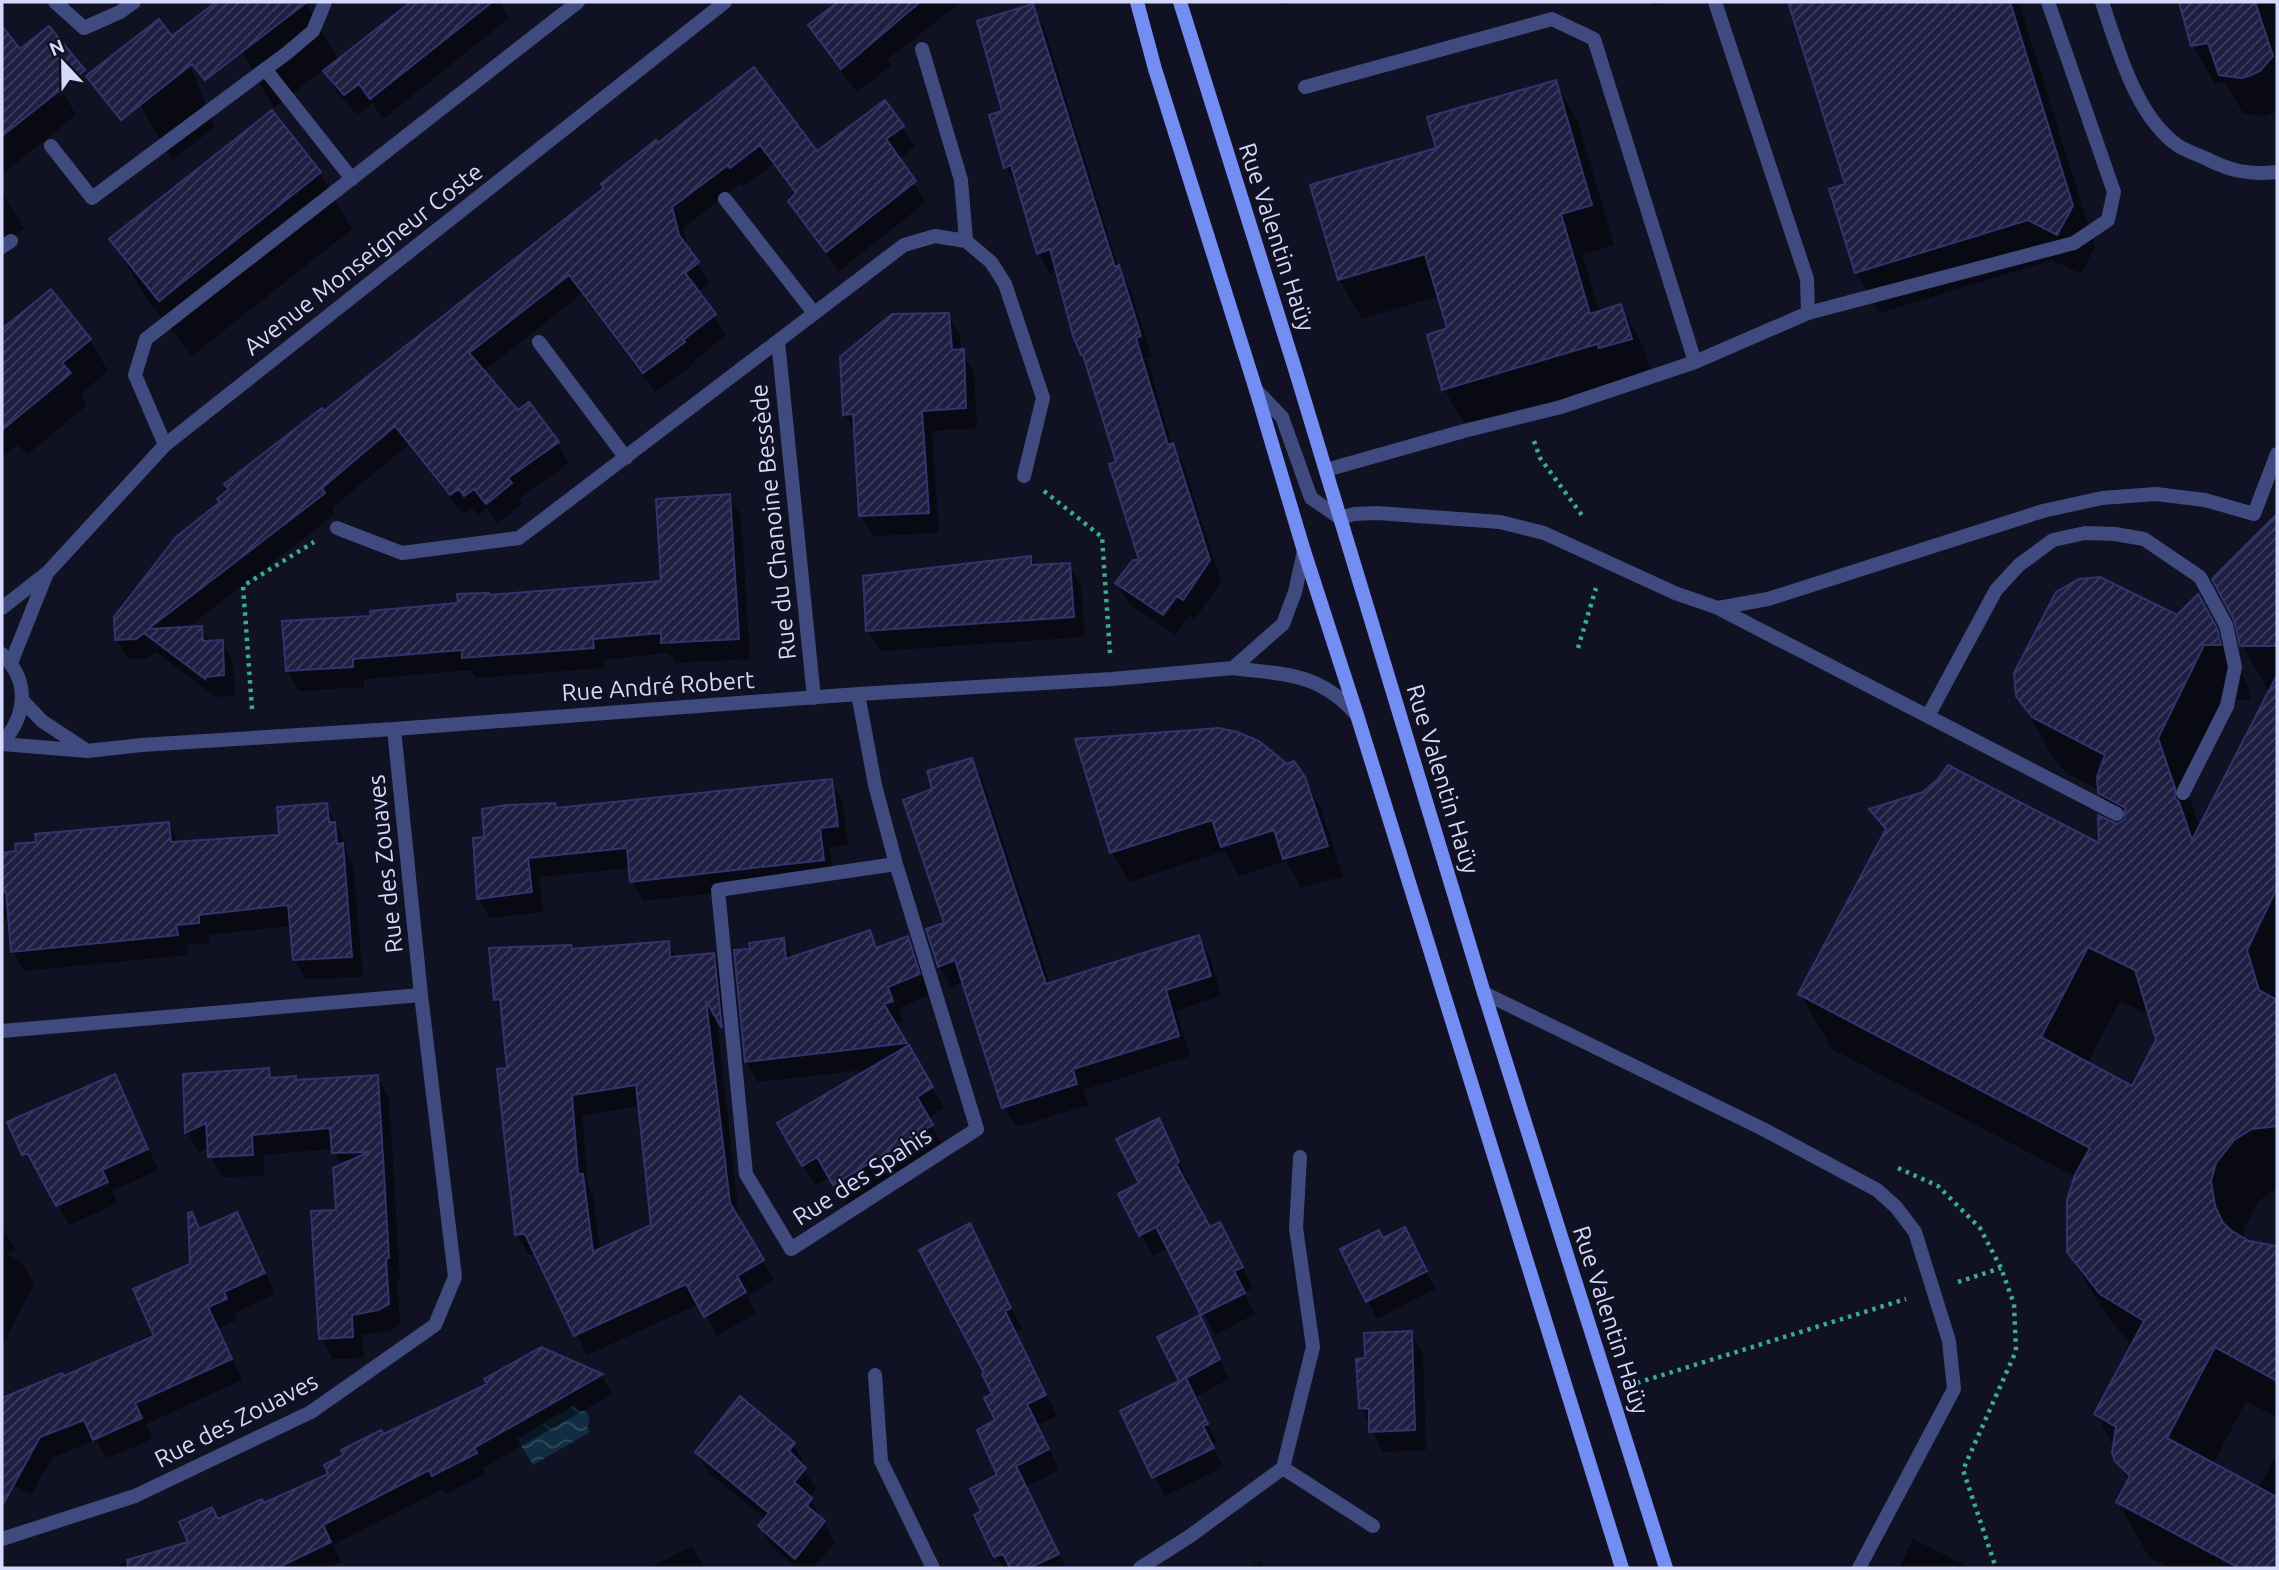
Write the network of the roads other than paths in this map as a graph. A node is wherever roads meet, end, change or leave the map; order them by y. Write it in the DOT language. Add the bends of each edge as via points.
graph roads {
  1 [pos="55,2"];
  2 [pos="134,2"];
  3 [pos="325,2"];
  4 [pos="578,2"];
  5 [pos="725,2"];
  6 [pos="1137,2"];
  7 [pos="1180,2"];
  8 [pos="1715,2"];
  9 [pos="2048,2"];
  10 [pos="2102,2"];
  11 [pos="922,49"];
  12 [pos="265,69"];
  13 [pos="1305,88"];
  14 [pos="51,146"];
  15 [pos="2277,172"];
  16 [pos="352,179"];
  17 [pos="725,199"];
  18 [pos="966,241"];
  19 [pos="814,313"];
  20 [pos="1808,313"];
  21 [pos="778,341"];
  22 [pos="539,342"];
  23 [pos="1695,362"];
  24 [pos="1256,390"];
  25 [pos="165,445"];
  26 [pos="2277,454"];
  27 [pos="626,458"];
  28 [pos="1326,470"];
  29 [pos="1024,476"];
  30 [pos="1340,518"];
  31 [pos="337,528"];
  32 [pos="1304,551"];
  33 [pos="48,572"];
  34 [pos="2,608"];
  35 [pos="1718,608"];
  36 [pos="6,658"];
  37 [pos="1233,668"];
  38 [pos="858,694"];
  39 [pos="814,698"];
  40 [pos="23,701"];
  41 [pos="1357,715"];
  42 [pos="1928,716"];
  43 [pos="394,729"];
  44 [pos="2,743"];
  45 [pos="87,751"];
  46 [pos="2183,793"];
  47 [pos="2117,814"];
  48 [pos="896,864"];
  49 [pos="1484,993"];
  50 [pos="421,995"];
  51 [pos="2,1031"];
  52 [pos="1300,1157"];
  53 [pos="875,1375"];
  54 [pos="1283,1468"];
  55 [pos="1373,1526"];
  56 [pos="2,1539"];
  57 [pos="933,1568"];
  58 [pos="1140,1568"];
  59 [pos="1622,1568"];
  60 [pos="1666,1568"];
  61 [pos="1859,1568"];
  1 -- 2 [label="street" via="84,27"];
  3 -- 12 [label="street" via="313,31"];
  4 -- 16 [label="street"];
  5 -- 25 [label="street, Avenue Monseigneur Coste"];
  6 -- 24 [label="street"];
  7 -- 28 [label="street, Rue Valentin Haüy"];
  8 -- 20 [label="street" via="1807,279"];
  9 -- 20 [label="street" via="2114,192 2108,220 2074,243"];
  10 -- 15 [label="street" via="2120,58 2150,118 2160,128 2179,146 2212,162 2242,173"];
  11 -- 18 [label="street" via="961,180"];
  12 -- 14 [label="street" via="92,198"];
  12 -- 16 [label="street"];
  13 -- 23 [label="street" via="1552,19 1594,39"];
  16 -- 25 [label="street" via="146,339 135,375"];
  17 -- 19 [label="street"];
  18 -- 19 [label="street, Rue du Chanoine Bessède" via="935,236 904,245"];
  18 -- 29 [label="street" via="991,262 1005,284 1043,398"];
  19 -- 21 [label="street, Rue du Chanoine Bessède"];
  20 -- 23 [label="street"];
  21 -- 27 [label="street, Rue du Chanoine Bessède"];
  21 -- 39 [label="street, Rue du Chanoine Bessède"];
  22 -- 27 [label="street"];
  23 -- 28 [label="street" via="1561,407"];
  24 -- 30 [label="street" via="1282,417 1311,499"];
  24 -- 32 [label="street"];
  25 -- 33 [label="street, Avenue Monseigneur Coste"];
  26 -- 35 [label="street" via="2254,514 2205,500 2156,494 2102,498 2043,511 1768,599"];
  27 -- 31 [label="street, Rue du Chanoine Bessède" via="519,538 402,553"];
  28 -- 30 [label="street, Rue Valentin Haüy"];
  30 -- 35 [label="street" via="1377,513 1500,522 1544,533"];
  30 -- 49 [label="street, Rue Valentin Haüy"];
  32 -- 37 [label="street" via="1283,624"];
  32 -- 41 [label="street"];
  33 -- 34 [label="street, Avenue Monseigneur Coste"];
  33 -- 36 [label="street, Avenue Monseigneur Coste"];
  35 -- 42 [label="street"];
  36 -- 40 [label="street" via="18,674"];
  37 -- 38 [label="street, Rue André Robert"];
  37 -- 41 [label="street, Rue André Robert" via="1299,676 1333,691"];
  38 -- 39 [label="street, Rue André Robert"];
  38 -- 48 [label="street, Rue des Spahis"];
  39 -- 43 [label="street, Rue André Robert"];
  40 -- 44 [label="street" via="18,720"];
  40 -- 45 [label="street" via="42,721"];
  41 -- 59 [label="street"];
  42 -- 46 [label="street" via="1996,590 2019,565 2053,540 2085,533 2144,539 2200,577 2226,625 2235,667 2227,706"];
  42 -- 47 [label="street"];
  43 -- 45 [label="street, Rue André Robert"];
  43 -- 50 [label="street, Rue des Zouaves"];
  44 -- 45 [label="street, Rue André Robert"];
  48 -- 48 [label="street, Rue des Spahis" via="718,890 746,1174 791,1249 977,1129"];
  49 -- 60 [label="street, Rue Valentin Haüy"];
  49 -- 61 [label="street" via="1877,1190 1915,1232 1949,1341 1954,1389"];
  50 -- 51 [label="street"];
  50 -- 56 [label="street, Rue des Zouaves" via="455,1277 435,1325 311,1412 135,1496"];
  52 -- 54 [label="street" via="1296,1228 1314,1346"];
  53 -- 57 [label="street" via="881,1461"];
  54 -- 55 [label="street"];
  54 -- 58 [label="street"];
}
